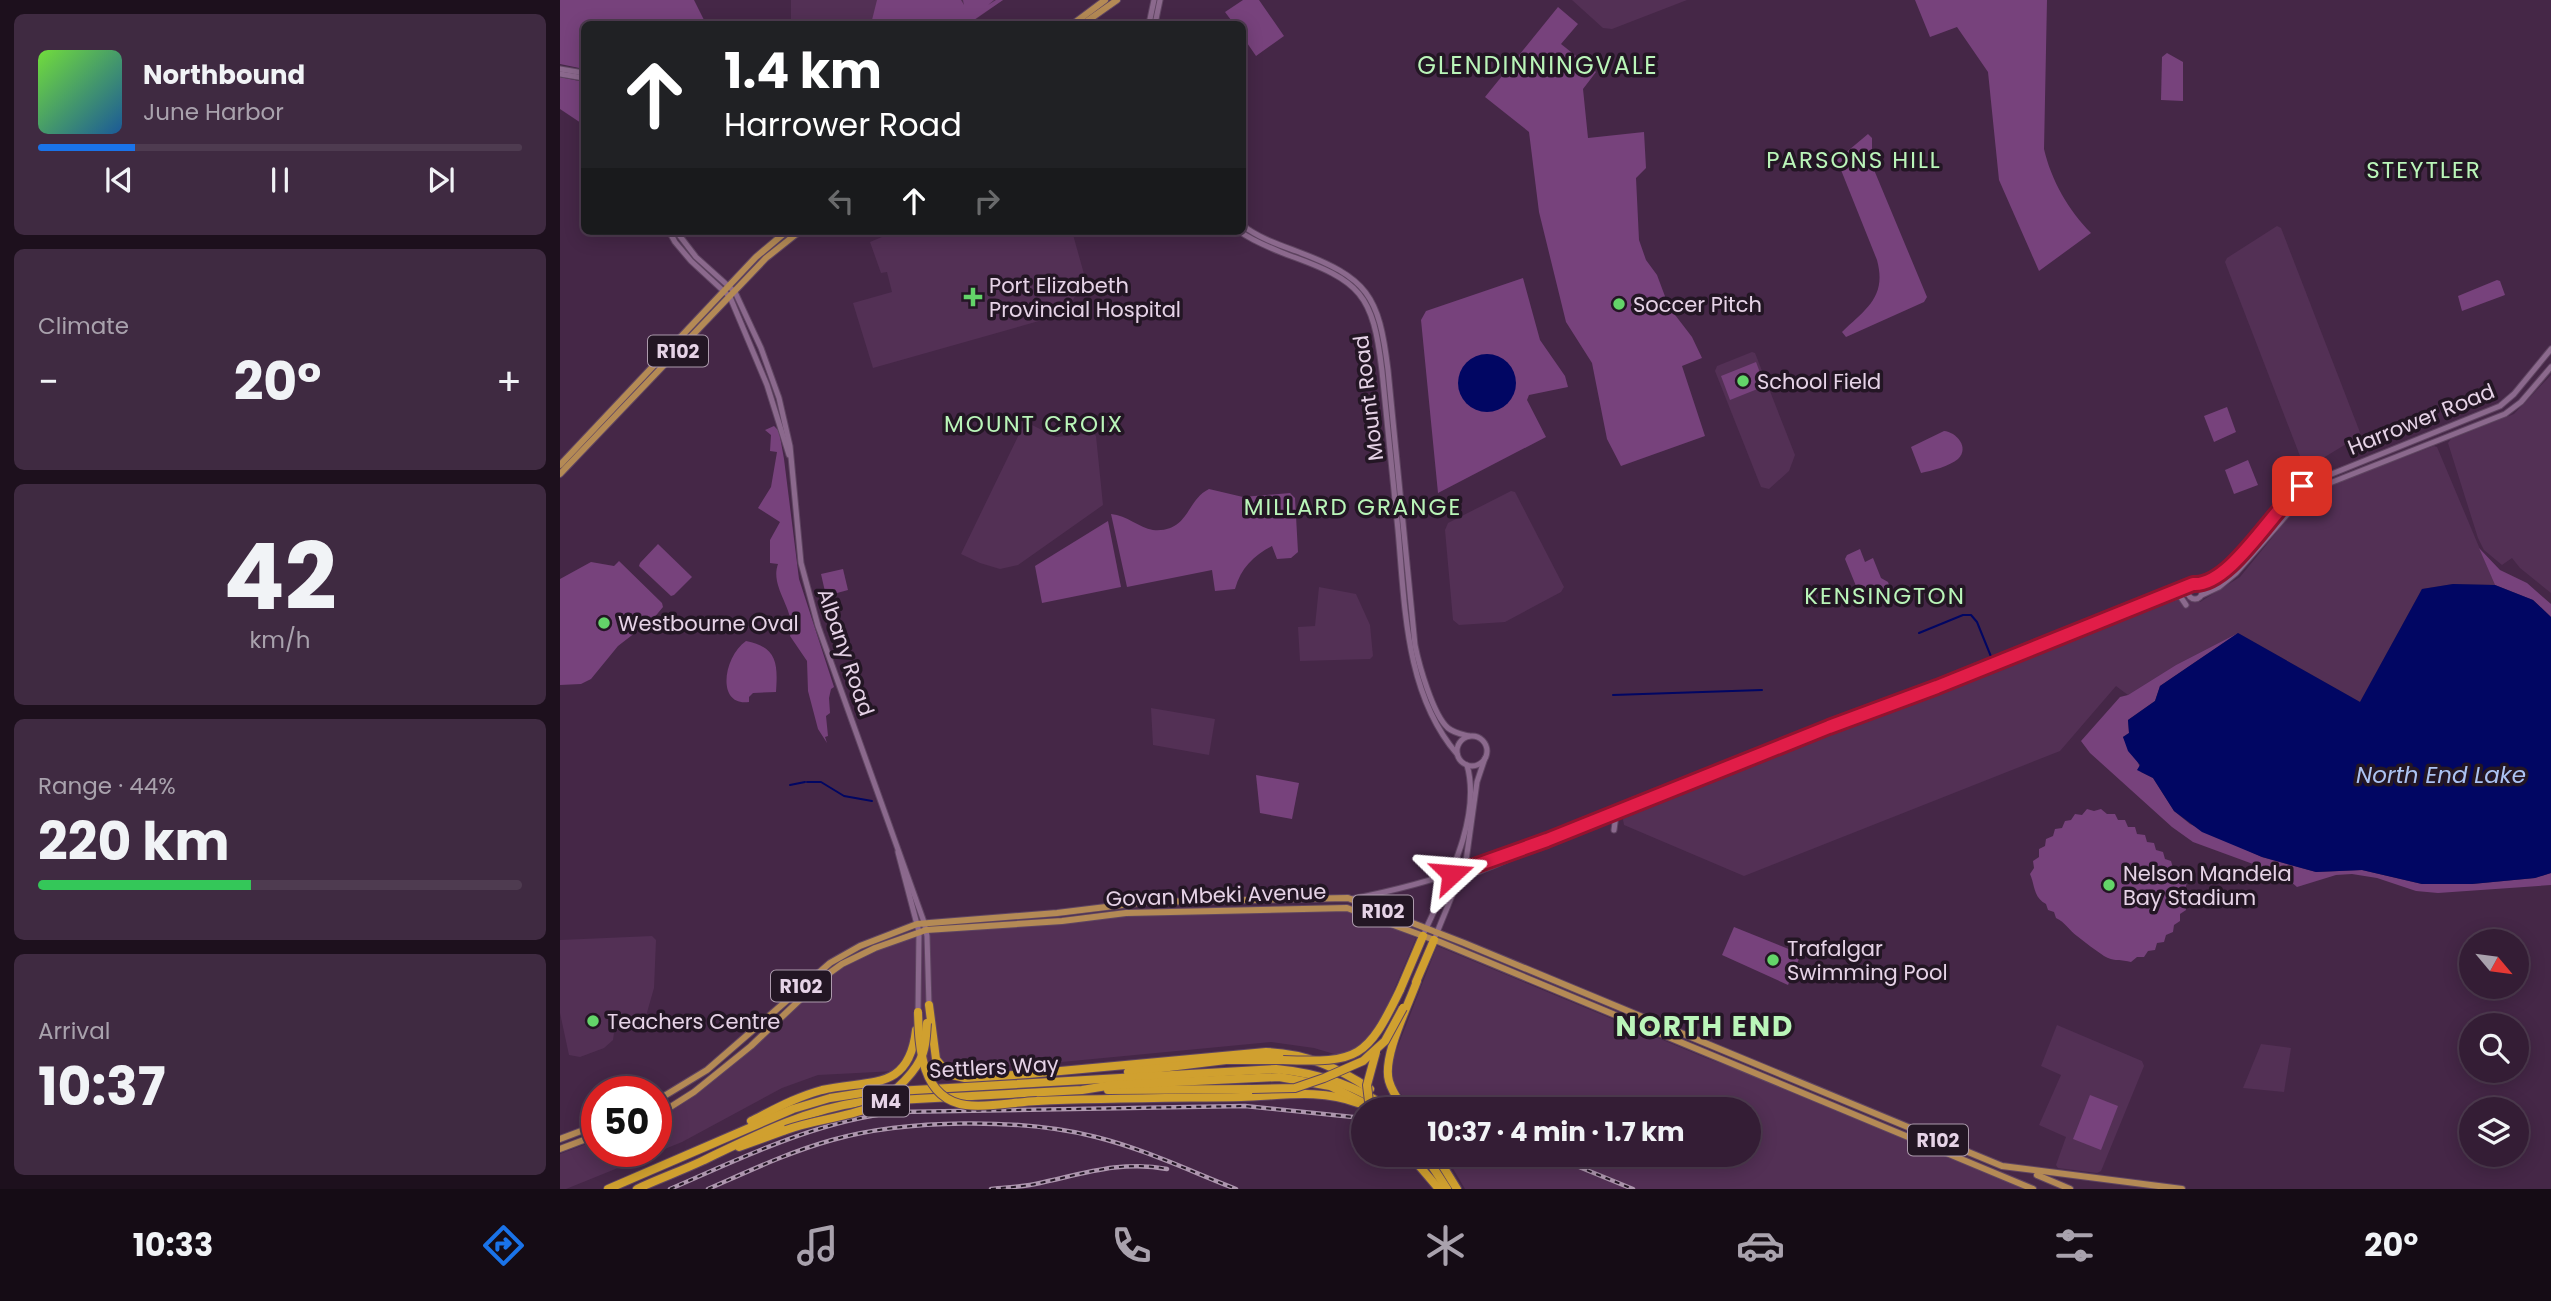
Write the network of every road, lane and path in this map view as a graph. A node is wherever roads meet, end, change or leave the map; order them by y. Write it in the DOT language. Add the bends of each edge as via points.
graph roads {
  1 [pos="1105,0"];
  2 [pos="1117,0"];
  3 [pos="1154,0"];
  4 [pos="1160,0"];
  5 [pos="1077,21"];
  6 [pos="1087,21"];
  7 [pos="1150,21"];
  8 [pos="1156,21"];
  9 [pos="560,71"];
  10 [pos="581,74"];
  11 [pos="1246,228"];
  12 [pos="672,235"];
  13 [pos="679,235"];
  14 [pos="782,235"];
  15 [pos="795,235"];
  16 [pos="1246,235"];
  17 [pos="726,288"];
  18 [pos="732,295"];
  19 [pos="2551,349"];
  20 [pos="2551,367"];
  21 [pos="2381,453"];
  22 [pos="2384,461"];
  23 [pos="560,465"];
  24 [pos="1394,469"];
  25 [pos="560,474"];
  26 [pos="2288,477"];
  27 [pos="2302,486"];
  28 [pos="2200,586"];
  29 [pos="2189,590"];
  30 [pos="2202,595"];
  31 [pos="2180,596"];
  32 [pos="2186,605"];
  33 [pos="1411,637"];
  34 [pos="1469,736"];
  35 [pos="1457,754"];
  36 [pos="1485,758"];
  37 [pos="1467,765"];
  38 [pos="1616,815"];
  39 [pos="1614,831"];
  40 [pos="1470,844"];
  41 [pos="1480,864"];
  42 [pos="1464,869"];
  43 [pos="1462,876"];
  44 [pos="1449,877"];
  45 [pos="1351,899"];
  46 [pos="920,923"];
  47 [pos="922,931"];
  48 [pos="1424,932"];
  49 [pos="1436,936"];
  50 [pos="1400,990"];
  51 [pos="929,1005"];
  52 [pos="1405,1009"];
  53 [pos="918,1012"];
  54 [pos="929,1024"];
  55 [pos="1080,1080"];
  56 [pos="1082,1090"];
  57 [pos="672,1092"];
  58 [pos="1351,1097"];
  59 [pos="1359,1097"];
  60 [pos="1367,1097"];
  61 [pos="1381,1097"];
  62 [pos="1398,1097"];
  63 [pos="672,1105"];
  64 [pos="581,1131"];
  65 [pos="560,1139"];
  66 [pos="581,1141"];
  67 [pos="560,1149"];
  68 [pos="690,1153"];
  69 [pos="702,1161"];
  70 [pos="1420,1167"];
  71 [pos="1433,1167"];
  72 [pos="1444,1167"];
  73 [pos="2022,1170"];
  74 [pos="635,1177"];
  75 [pos="602,1189"];
  76 [pos="608,1189"];
  77 [pos="639,1189"];
  78 [pos="1439,1189"];
  79 [pos="1447,1189"];
  80 [pos="1457,1189"];
  81 [pos="2033,1189"];
  82 [pos="2070,1189"];
  83 [pos="2182,1189"];
  1 -- 5 [label="main road"];
  2 -- 6 [label="main road"];
  3 -- 7 [label="main road"];
  4 -- 8 [label="main road"];
  9 -- 10 [label="main road"];
  11 -- 24 [label="main road, Mount Road" via="1341,270 1368,296 1384,338"];
  12 -- 17 [label="main road" via="687,256"];
  13 -- 17 [label="main road"];
  14 -- 17 [label="main road, R102"];
  15 -- 18 [label="main road, R102"];
  16 -- 24 [label="main road, Mount Road" via="1337,275 1367,305 1378,332"];
  17 -- 18 [label="main road"];
  17 -- 23 [label="main road, R102"];
  18 -- 25 [label="main road, R102"];
  18 -- 46 [label="main road, Albany Road" via="761,348 779,398 790,446 799,546 810,600"];
  19 -- 21 [label="main road, Harrower Road" via="2500,406"];
  20 -- 22 [label="main road, Harrower Road" via="2508,412"];
  21 -- 22 [label="main road"];
  21 -- 27 [label="main road, Harrower Road"];
  22 -- 30 [label="main road, Harrower Road" via="2305,494 2236,573"];
  24 -- 33 [label="main road, Mount Road"];
  26 -- 27 [label="main road"];
  27 -- 28 [label="main road, Harrower Road" via="2228,568"];
  28 -- 29 [label="main road" via="2193,584"];
  28 -- 30 [label="main road"];
  29 -- 30 [label="main road" via="2195,599"];
  29 -- 31 [label="main road"];
  29 -- 41 [label="main road"];
  31 -- 32 [label="main road"];
  31 -- 38 [label="main road"];
  33 -- 34 [label="main road, Mount Road" via="1441,720 1452,731"];
  33 -- 35 [label="main road, Mount Road" via="1415,667 1437,724"];
  34 -- 35 [label="main road" via="1461,741"];
  34 -- 36 [label="main road" via="1483,741"];
  35 -- 37 [label="main road"];
  36 -- 37 [label="main road"];
  36 -- 40 [label="main road" via="1477,782"];
  37 -- 44 [label="main road" via="1470,796"];
  38 -- 39 [label="main road"];
  38 -- 43 [label="main road"];
  40 -- 41 [label="main road" via="1473,859"];
  40 -- 42 [label="main road"];
  41 -- 42 [label="main road"];
  42 -- 43 [label="main road"];
  42 -- 44 [label="main road"];
  43 -- 44 [label="main road"];
  43 -- 49 [label="main road"];
  44 -- 45 [label="main road"];
  44 -- 48 [label="main road"];
  45 -- 46 [label="main road, Govan Mbeki Avenue / R102" via="1147,902"];
  45 -- 48 [label="main road, Govan Mbeki Avenue / R102"];
  46 -- 47 [label="main road, Albany Road"];
  46 -- 57 [label="main road, Govan Mbeki Avenue / R102" via="830,963 717,1062"];
  47 -- 48 [label="main road, Govan Mbeki Avenue / R102" via="1126,913 1347,908"];
  47 -- 51 [label="main road, Albany Road"];
  47 -- 53 [label="main road, Albany Road"];
  47 -- 63 [label="main road, Govan Mbeki Avenue / R102" via="842,964 809,989 751,1046"];
  48 -- 49 [label="main road, Govan Mbeki Avenue / R102"];
  48 -- 50 [label="highway"];
  49 -- 52 [label="highway"];
  49 -- 73 [label="main road, Govan Mbeki Avenue / R102" via="1994,1163"];
  49 -- 81 [label="main road, Govan Mbeki Avenue / R102"];
  50 -- 55 [label="highway, bridge" via="1376,1037 1359,1052 1333,1061 1226,1060"];
  50 -- 60 [label="highway, bridge" via="1369,1071"];
  51 -- 54 [label="highway"];
  52 -- 56 [label="highway, bridge" via="1385,1041 1363,1061 1295,1088"];
  52 -- 62 [label="highway" via="1387,1068"];
  53 -- 58 [label="highway, bridge" via="921,1058 929,1078 944,1096 969,1105 1312,1093"];
  53 -- 68 [label="highway, bridge" via="914,1048 901,1071 882,1082 839,1087 788,1101"];
  54 -- 61 [label="highway" via="936,1059 952,1075 965,1078 1282,1052 1326,1064"];
  54 -- 69 [label="highway, bridge" via="920,1060 881,1102 808,1122"];
  55 -- 59 [label="highway, Settlers Way / M4" via="1276,1069 1317,1075"];
  55 -- 68 [label="highway, Settlers Way / M4" via="838,1096 793,1109"];
  56 -- 59 [label="highway, Settlers Way / M4" via="1279,1077 1322,1083"];
  56 -- 69 [label="highway, Settlers Way / M4" via="833,1106 762,1132"];
  64 -- 65 [label="main road"];
  66 -- 67 [label="main road"];
  68 -- 74 [label="highway, Settlers Way / M4"];
  69 -- 77 [label="highway, Settlers Way / M4"];
  70 -- 78 [label="highway"];
  71 -- 79 [label="highway"];
  72 -- 80 [label="highway"];
  73 -- 82 [label="main road, R102"];
  73 -- 83 [label="main road"];
  74 -- 75 [label="highway"];
  74 -- 76 [label="highway, Settlers Way / M4"];
}
